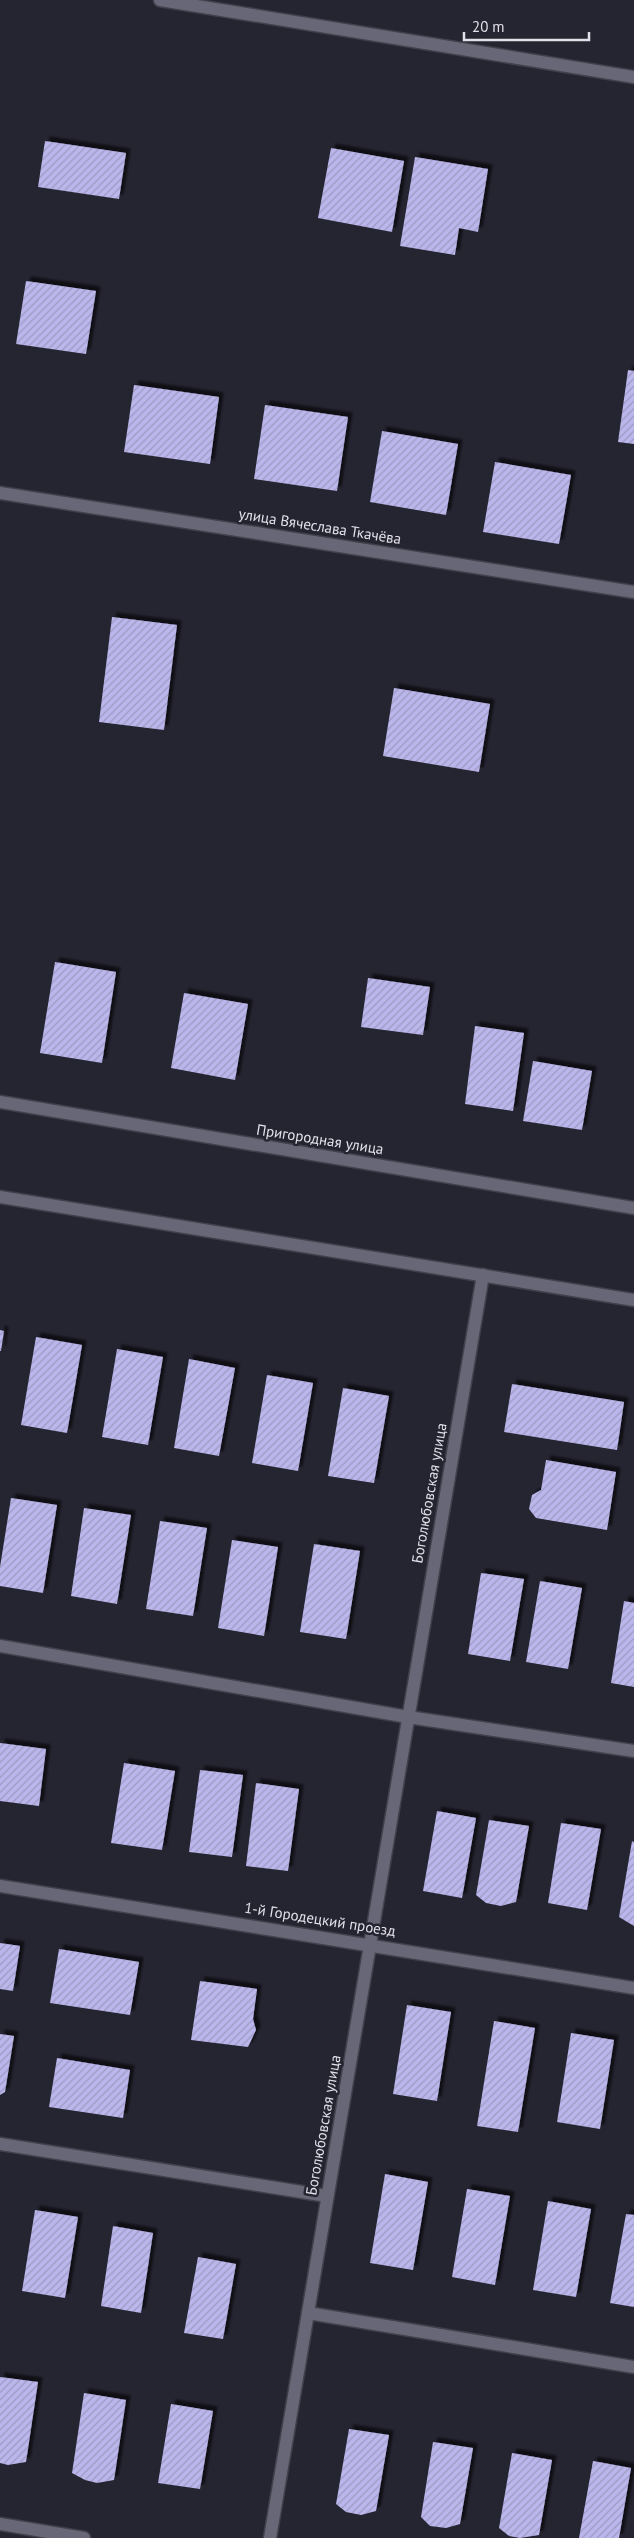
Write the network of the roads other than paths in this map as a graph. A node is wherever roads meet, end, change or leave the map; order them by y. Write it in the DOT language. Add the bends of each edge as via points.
graph roads {
  1 [pos="160,0"];
  2 [pos="634,77"];
  3 [pos="0,493"];
  4 [pos="634,592"];
  5 [pos="0,1102"];
  6 [pos="0,1197"];
  7 [pos="634,1208"];
  8 [pos="483,1274"];
  9 [pos="634,1300"];
  10 [pos="0,1646"];
  11 [pos="408,1717"];
  12 [pos="634,1751"];
  13 [pos="0,1886"];
  14 [pos="370,1944"];
  15 [pos="634,1988"];
  16 [pos="0,2144"];
  17 [pos="327,2196"];
  18 [pos="308,2313"];
  19 [pos="634,2367"];
  20 [pos="0,2524"];
  21 [pos="84,2538"];
  22 [pos="270,2538"];
  1 -- 2 [label="street"];
  3 -- 4 [label="street, улица Вячеслава Ткачёва"];
  5 -- 7 [label="street, Пригородная улица"];
  6 -- 8 [label="street"];
  8 -- 9 [label="street"];
  8 -- 11 [label="street, Боголюбовская улица"];
  10 -- 11 [label="street"];
  11 -- 12 [label="street"];
  11 -- 14 [label="street, Боголюбовская улица"];
  13 -- 14 [label="street, 1-й Городецкий проезд"];
  14 -- 15 [label="street, 1-й Городецкий проезд"];
  14 -- 17 [label="street, Боголюбовская улица"];
  16 -- 17 [label="street"];
  17 -- 18 [label="street, Боголюбовская улица"];
  18 -- 19 [label="street"];
  18 -- 22 [label="street, Боголюбовская улица"];
  20 -- 21 [label="street"];
}
